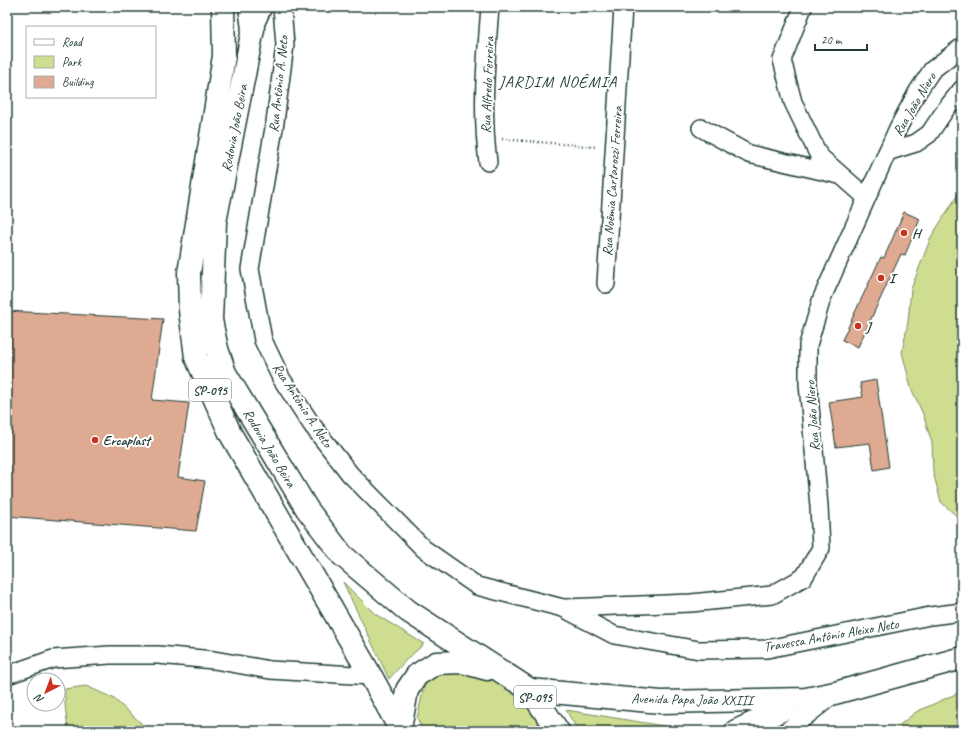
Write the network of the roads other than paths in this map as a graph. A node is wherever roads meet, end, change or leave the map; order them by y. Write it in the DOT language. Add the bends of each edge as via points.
graph roads {
  1 [pos="223,7"];
  2 [pos="250,7"];
  3 [pos="263,7"];
  4 [pos="282,7"];
  5 [pos="490,7"];
  6 [pos="623,7"];
  7 [pos="803,7"];
  8 [pos="253,30"];
  9 [pos="962,47"];
  10 [pos="962,89"];
  11 [pos="701,128"];
  12 [pos="887,152"];
  13 [pos="488,162"];
  14 [pos="842,176"];
  15 [pos="867,198"];
  16 [pos="606,284"];
  17 [pos="563,608"];
  18 [pos="962,612"];
  19 [pos="962,658"];
  20 [pos="502,672"];
  21 [pos="7,675"];
  22 [pos="371,676"];
  23 [pos="530,690"];
  24 [pos="835,693"];
  25 [pos="806,700"];
  26 [pos="401,730"];
  27 [pos="558,731"];
  28 [pos="736,731"];
  29 [pos="787,731"];
  1 -- 22 [label="main road, Rodovia João Beira / SP-095" via="224,56 189,273 190,310 196,357 230,433"];
  2 -- 8 [label="main road, Rodovia João Beira / SP-095"];
  3 -- 8 [label="street"];
  4 -- 17 [label="street, Rua Antônio A. Neto" via="285,45 275,122 250,269 263,340 281,378 312,425 350,474 424,549 477,586"];
  5 -- 13 [label="street, Rua Alfredo Ferreira" via="484,84"];
  6 -- 16 [label="street, Rua Noêmia Cartarozzi Ferreira"];
  7 -- 14 [label="street" via="782,60 793,102 819,156"];
  8 -- 20 [label="main road, Rodovia João Beira / SP-095" via="215,222 211,320 225,373 307,509 342,555 408,611"];
  9 -- 12 [label="street, Rua João Niero" via="932,70"];
  10 -- 12 [label="street" via="929,134 916,143"];
  11 -- 14 [label="street" via="749,154"];
  12 -- 15 [label="street, Rua João Niero"];
  14 -- 15 [label="street"];
  15 -- 17 [label="street, Rua João Niero" via="822,298 808,345 808,384 821,548 804,577 772,595 691,603"];
  17 -- 18 [label="street, Travessa Antônio Aleixo Neto" via="614,635 699,650 767,649 930,616"];
  19 -- 24 [label="main road, Avenida Papa João XXIII"];
  20 -- 23 [label="main road, Rodovia João Beira / SP-095"];
  20 -- 26 [label="main road" via="462,662 436,663 417,675 407,690"];
  21 -- 22 [label="street" via="53,659 158,654 270,670"];
  22 -- 26 [label="main road, Rodovia João Beira / SP-095"];
  23 -- 25 [label="main road, Avenida Papa João XXIII" via="661,702"];
  23 -- 27 [label="main road, Rodovia João Beira / SP-095"];
  24 -- 25 [label="main road, Avenida Papa João XXIII"];
  24 -- 29 [label="street"];
  25 -- 28 [label="main road, Avenida Papa João XXIII"];
}
